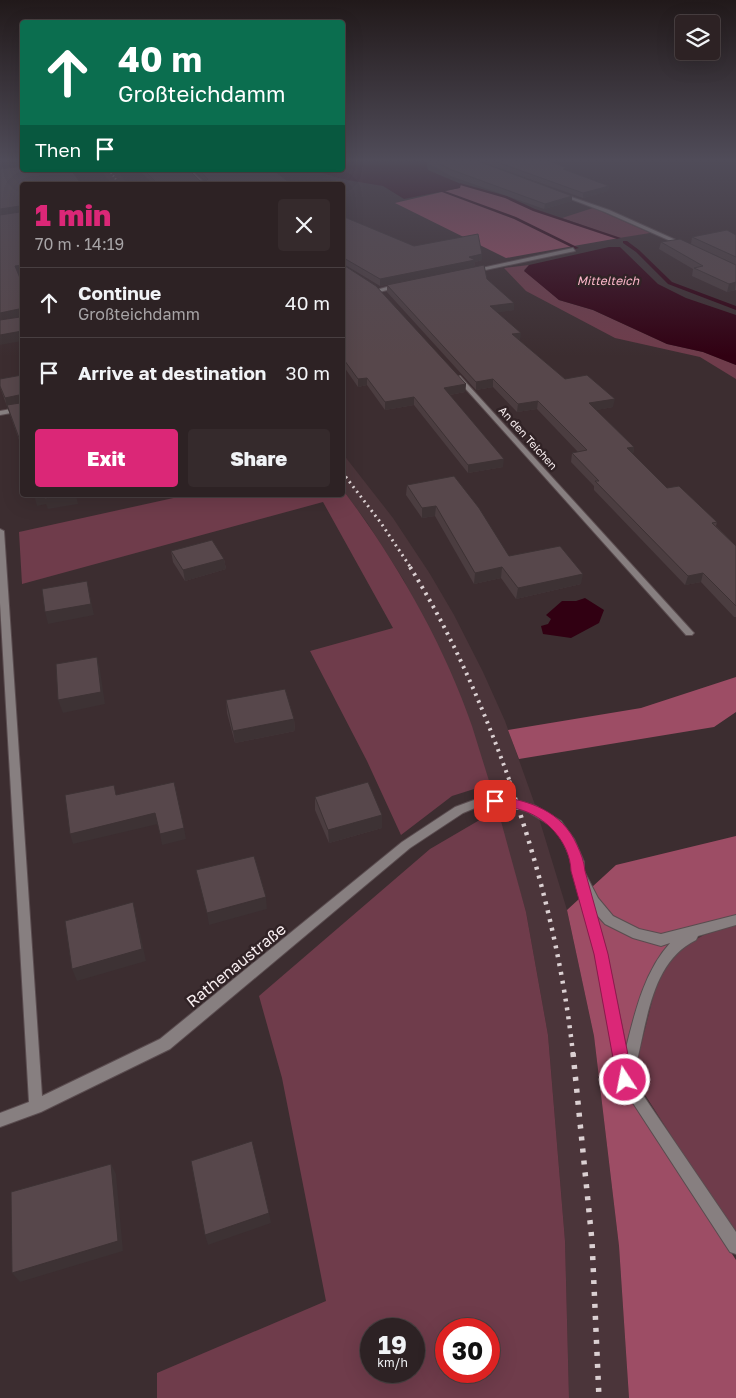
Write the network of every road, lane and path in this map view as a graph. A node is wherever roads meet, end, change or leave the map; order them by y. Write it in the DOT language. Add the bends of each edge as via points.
graph roads {
  1 [pos="641,226"];
  2 [pos="686,246"];
  3 [pos="573,250"];
  4 [pos="466,272"];
  5 [pos="408,284"];
  6 [pos="372,285"];
  7 [pos="379,290"];
  8 [pos="386,297"];
  9 [pos="452,370"];
  10 [pos="20,409"];
  11 [pos="0,413"];
  12 [pos="0,531"];
  13 [pos="688,633"];
  14 [pos="578,871"];
  15 [pos="736,920"];
  16 [pos="701,930"];
  17 [pos="625,1080"];
  18 [pos="36,1107"];
  19 [pos="0,1120"];
  20 [pos="736,1246"];
  1 -- 2 [label="street"];
  3 -- 4 [label="street"];
  5 -- 7 [label="street"];
  6 -- 7 [label="street"];
  7 -- 8 [label="street"];
  9 -- 13 [label="street, An den Teichen"];
  10 -- 11 [label="street"];
  12 -- 18 [label="street"];
  14 -- 16 [label="street" via="594,902 609,920 637,934 661,940"];
  14 -- 17 [label="street" via="601,954"];
  14 -- 18 [label="street, Rathenaustraße" via="578,862 568,839 546,816 516,804 495,801 459,810 406,846 165,1044"];
  15 -- 16 [label="street"];
  16 -- 17 [label="street" via="674,946 656,972"];
  17 -- 20 [label="street"];
  18 -- 19 [label="street, Rathenaustraße"];
}
